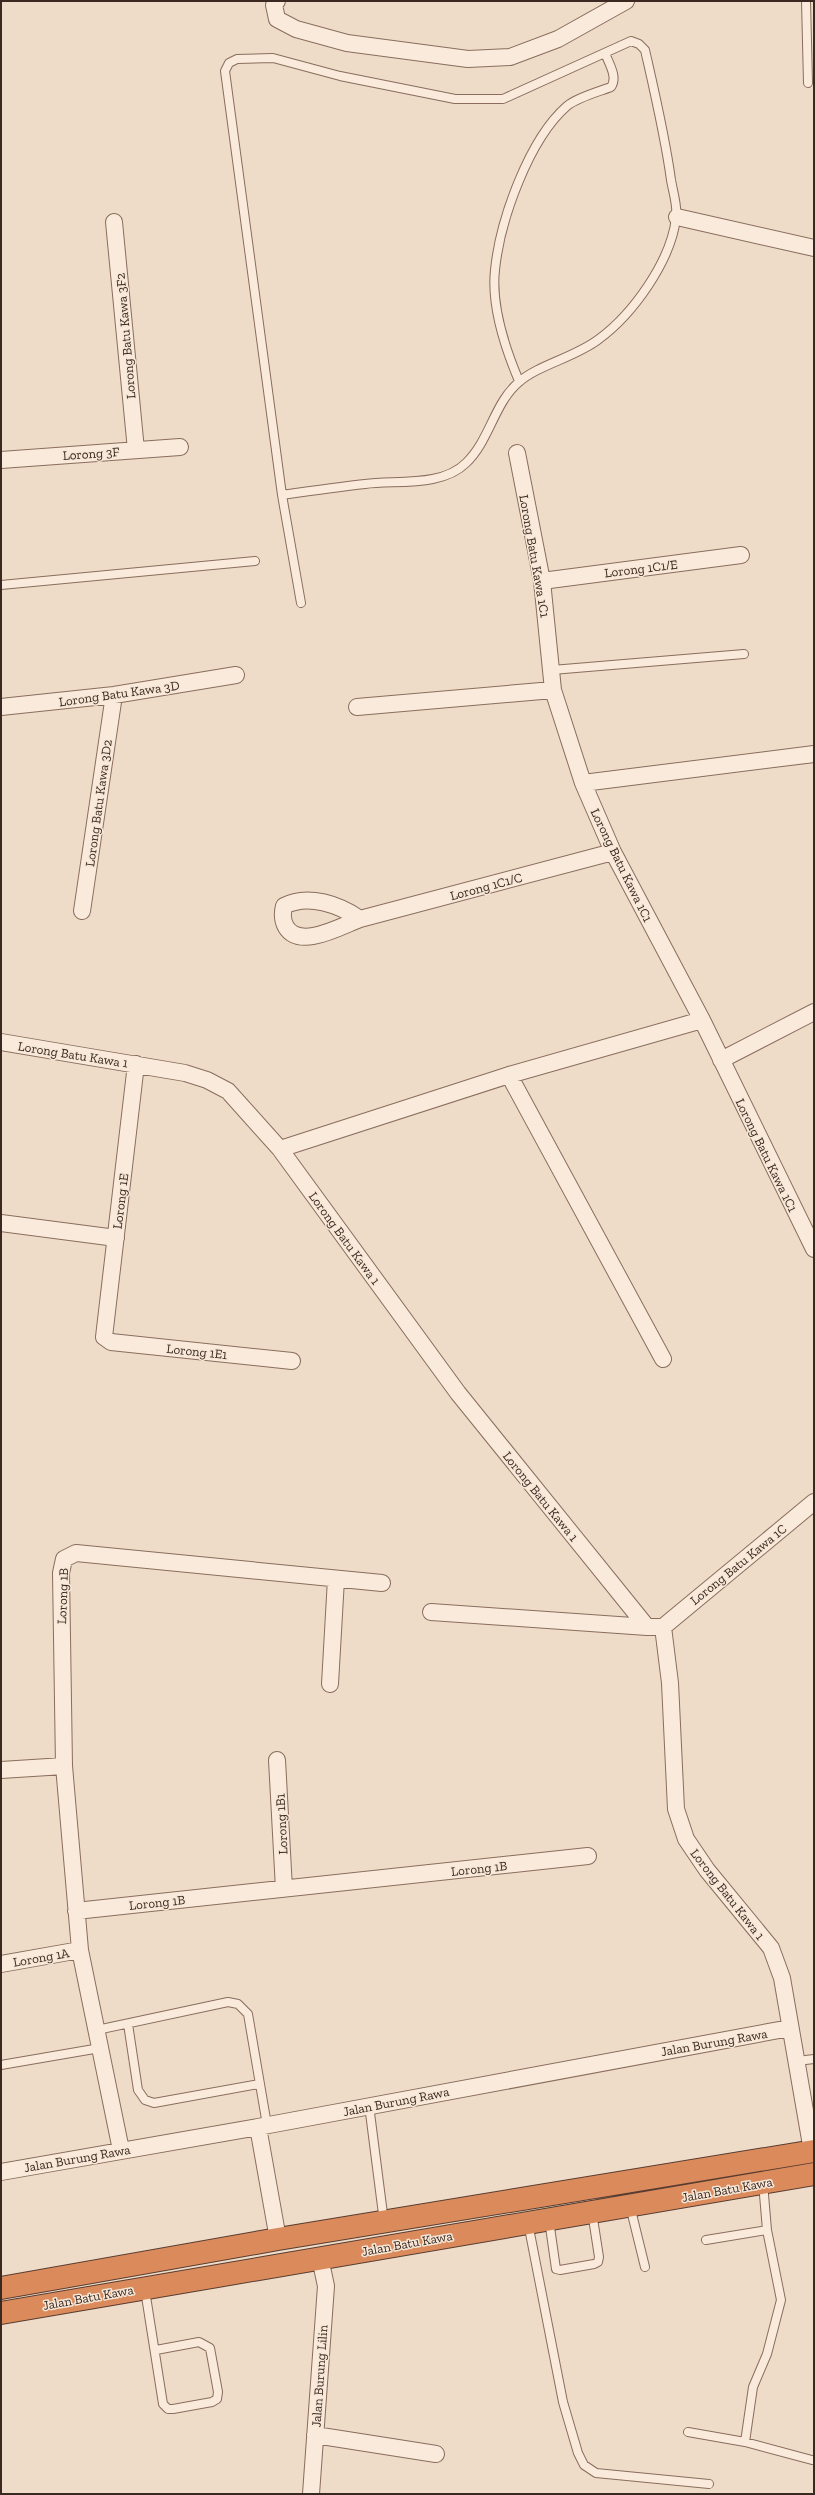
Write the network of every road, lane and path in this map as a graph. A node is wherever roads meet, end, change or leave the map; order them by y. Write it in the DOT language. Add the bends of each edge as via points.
graph roads {
  1 [pos="277,1"];
  2 [pos="626,1"];
  3 [pos="806,1"];
  4 [pos="605,53"];
  5 [pos="808,83"];
  6 [pos="677,217"];
  7 [pos="114,222"];
  8 [pos="814,248"];
  9 [pos="519,381"];
  10 [pos="180,446"];
  11 [pos="136,450"];
  12 [pos="517,453"];
  13 [pos="1,460"];
  14 [pos="282,495"];
  15 [pos="741,555"];
  16 [pos="255,561"];
  17 [pos="542,581"];
  18 [pos="1,585"];
  19 [pos="301,603"];
  20 [pos="744,654"];
  21 [pos="552,670"];
  22 [pos="236,675"];
  23 [pos="553,690"];
  24 [pos="114,695"];
  25 [pos="1,707"];
  26 [pos="357,707"];
  27 [pos="814,754"];
  28 [pos="583,783"];
  29 [pos="613,852"];
  30 [pos="82,911"];
  31 [pos="360,920"];
  32 [pos="814,1012"];
  33 [pos="702,1020"];
  34 [pos="1,1042"];
  35 [pos="721,1060"];
  36 [pos="136,1064"];
  37 [pos="509,1075"];
  38 [pos="280,1149"];
  39 [pos="1,1223"];
  40 [pos="809,1231"];
  41 [pos="116,1238"];
  42 [pos="814,1249"];
  43 [pos="104,1337"];
  44 [pos="664,1360"];
  45 [pos="292,1361"];
  46 [pos="814,1502"];
  47 [pos="336,1579"];
  48 [pos="382,1583"];
  49 [pos="431,1612"];
  50 [pos="647,1627"];
  51 [pos="663,1627"];
  52 [pos="330,1684"];
  53 [pos="278,1760"];
  54 [pos="64,1766"];
  55 [pos="1,1770"];
  56 [pos="588,1856"];
  57 [pos="284,1889"];
  58 [pos="76,1910"];
  59 [pos="80,1950"];
  60 [pos="1,1964"];
  61 [pos="128,2024"];
  62 [pos="790,2028"];
  63 [pos="97,2030"];
  64 [pos="100,2048"];
  65 [pos="814,2059"];
  66 [pos="797,2061"];
  67 [pos="1,2065"];
  68 [pos="259,2084"];
  69 [pos="369,2105"];
  70 [pos="263,2126"];
  71 [pos="121,2150"];
  72 [pos="813,2151"];
  73 [pos="1,2172"];
  74 [pos="814,2174"];
  75 [pos="762,2182"];
  76 [pos="630,2205"];
  77 [pos="592,2211"];
  78 [pos="549,2218"];
  79 [pos="384,2222"];
  80 [pos="528,2222"];
  81 [pos="767,2230"];
  82 [pos="278,2240"];
  83 [pos="706,2240"];
  84 [pos="320,2258"];
  85 [pos="645,2267"];
  86 [pos="144,2287"];
  87 [pos="1,2288"];
  88 [pos="1,2313"];
  89 [pos="156,2350"];
  90 [pos="688,2432"];
  91 [pos="315,2435"];
  92 [pos="745,2442"];
  93 [pos="436,2454"];
  94 [pos="812,2460"];
  95 [pos="709,2484"];
  96 [pos="311,2494"];
  1 -- 2 [label="street" via="274,6 277,19 296,29 347,43 468,59 510,57 558,39"];
  3 -- 5 [label="lane"];
  4 -- 6 [label="lane" via="632,41 645,50 664,128"];
  4 -- 9 [label="lane" via="614,76 612,87 568,105 550,124 521,174 506,218 495,270 497,306 508,356"];
  4 -- 14 [label="lane" via="503,99 455,99 340,76 273,58 237,59 229,63 225,71"];
  6 -- 8 [label="street"];
  6 -- 9 [label="lane" via="668,245 637,302 600,339 574,355"];
  7 -- 11 [label="street, Lorong Batu Kawa 3F2"];
  9 -- 14 [label="lane" via="504,399 483,442 466,464 447,475"];
  10 -- 11 [label="street, Lorong 3F"];
  11 -- 13 [label="street, Lorong 3F"];
  12 -- 17 [label="street, Lorong Batu Kawa 1C1"];
  14 -- 19 [label="lane"];
  15 -- 17 [label="street, Lorong 1C1/E"];
  16 -- 18 [label="lane"];
  17 -- 21 [label="street, Lorong Batu Kawa 1C1"];
  20 -- 21 [label="lane"];
  21 -- 23 [label="street, Lorong Batu Kawa 1C1"];
  22 -- 24 [label="street, Lorong Batu Kawa 3D"];
  23 -- 26 [label="street"];
  23 -- 28 [label="street, Lorong Batu Kawa 1C1"];
  24 -- 25 [label="street, Lorong Batu Kawa 3D"];
  24 -- 30 [label="street, Lorong Batu Kawa 3D2"];
  27 -- 28 [label="street"];
  28 -- 29 [label="street, Lorong Batu Kawa 1C1"];
  29 -- 31 [label="street, Lorong 1C1/C"];
  29 -- 33 [label="street, Lorong Batu Kawa 1C1"];
  32 -- 35 [label="street"];
  33 -- 35 [label="street, Lorong Batu Kawa 1C1"];
  33 -- 37 [label="street"];
  34 -- 36 [label="street, Lorong Batu Kawa 1"];
  35 -- 40 [label="street, Lorong Batu Kawa 1C1"];
  36 -- 38 [label="street, Lorong Batu Kawa 1" via="185,1073 207,1080 228,1091"];
  36 -- 41 [label="street, Lorong 1E"];
  37 -- 38 [label="street"];
  37 -- 44 [label="street"];
  38 -- 50 [label="street, Lorong Batu Kawa 1" via="458,1394"];
  39 -- 41 [label="street"];
  40 -- 42 [label="street, Lorong Batu Kawa 1C1"];
  41 -- 43 [label="street, Lorong 1E"];
  43 -- 45 [label="street, Lorong 1E1" via="111,1342"];
  46 -- 51 [label="street, Lorong Batu Kawa 1C"];
  47 -- 48 [label="street"];
  47 -- 52 [label="street"];
  47 -- 54 [label="street, Lorong 1B" via="76,1553 64,1559 61,1573"];
  49 -- 50 [label="street"];
  50 -- 51 [label="street"];
  51 -- 62 [label="street, Lorong Batu Kawa 1" via="670,1683 676,1809 686,1839 771,1948 782,1978"];
  53 -- 57 [label="street, Lorong 1B1"];
  54 -- 55 [label="street"];
  54 -- 58 [label="street, Lorong 1B"];
  56 -- 57 [label="street, Lorong 1B"];
  57 -- 58 [label="street, Lorong 1B"];
  58 -- 59 [label="street"];
  59 -- 60 [label="street, Lorong 1A"];
  59 -- 63 [label="street"];
  61 -- 63 [label="lane"];
  61 -- 68 [label="lane" via="138,2090 145,2100 154,2103"];
  61 -- 68 [label="lane" via="228,2002 238,2004 248,2014"];
  62 -- 66 [label="street, Lorong Batu Kawa 1"];
  62 -- 69 [label="street, Jalan Burung Rawa"];
  63 -- 64 [label="street"];
  64 -- 67 [label="lane"];
  64 -- 71 [label="street"];
  65 -- 66 [label="lane"];
  66 -- 72 [label="street, Lorong Batu Kawa 1"];
  68 -- 70 [label="lane"];
  69 -- 70 [label="street, Jalan Burung Rawa"];
  69 -- 79 [label="lane"];
  70 -- 71 [label="street, Jalan Burung Rawa"];
  70 -- 82 [label="street"];
  71 -- 73 [label="street, Jalan Burung Rawa"];
  72 -- 79 [label="highway, Jalan Batu Kawa"];
  74 -- 75 [label="highway, Jalan Batu Kawa"];
  75 -- 76 [label="highway, Jalan Batu Kawa"];
  75 -- 81 [label="lane"];
  76 -- 77 [label="highway, Jalan Batu Kawa"];
  76 -- 85 [label="lane"];
  77 -- 78 [label="highway, Jalan Batu Kawa"];
  77 -- 78 [label="lane" via="598,2262 560,2270 554,2265"];
  78 -- 80 [label="highway, Jalan Batu Kawa"];
  79 -- 82 [label="highway, Jalan Batu Kawa"];
  80 -- 84 [label="highway, Jalan Batu Kawa"];
  80 -- 95 [label="lane" via="563,2402 584,2465 596,2473"];
  81 -- 83 [label="lane"];
  81 -- 92 [label="lane" via="780,2300 767,2354 753,2387"];
  82 -- 87 [label="highway, Jalan Batu Kawa"];
  84 -- 86 [label="highway, Jalan Batu Kawa"];
  84 -- 91 [label="street, Jalan Burung Lilin" via="326,2286"];
  86 -- 88 [label="highway, Jalan Batu Kawa"];
  86 -- 89 [label="lane"];
  89 -- 89 [label="lane" via="199,2342 210,2348 217,2399 168,2409 163,2404"];
  90 -- 92 [label="lane"];
  91 -- 93 [label="street"];
  91 -- 96 [label="street, Jalan Burung Lilin"];
  92 -- 94 [label="lane"];
}
